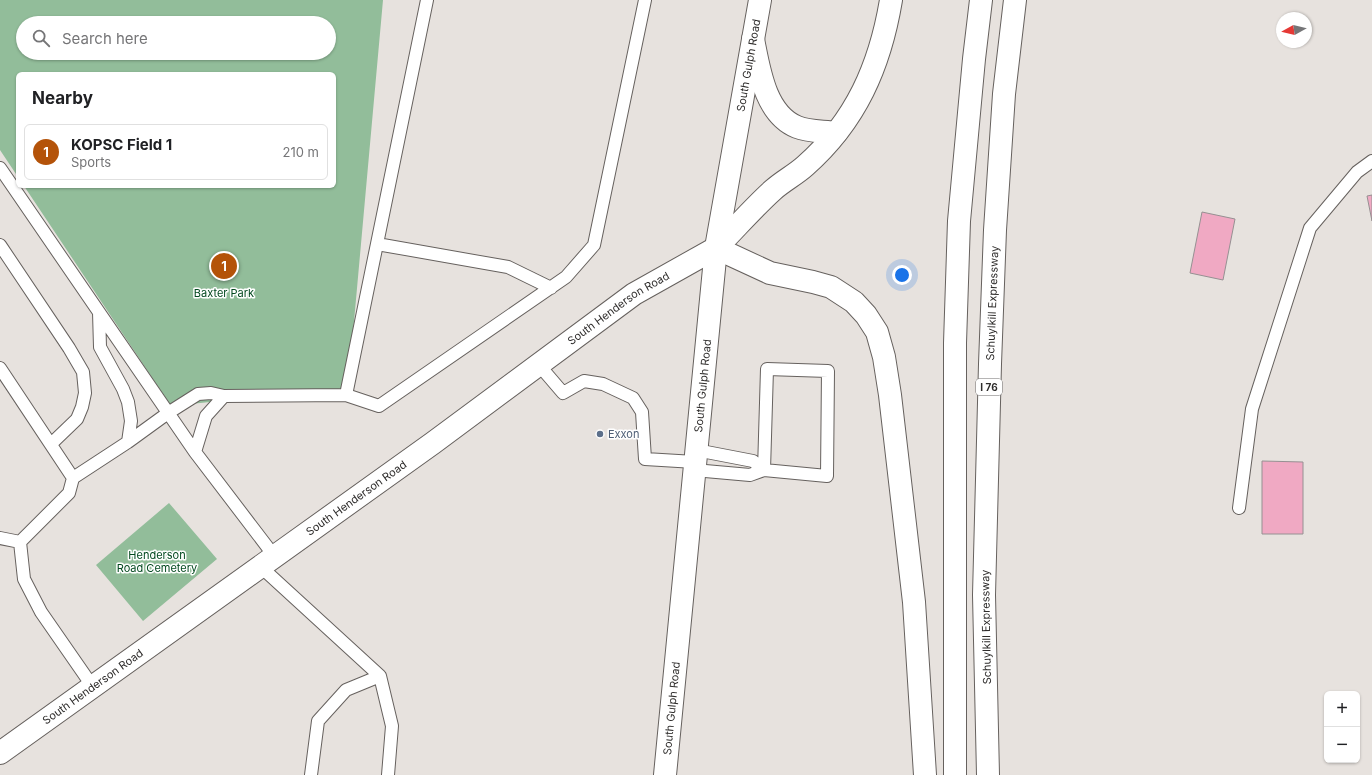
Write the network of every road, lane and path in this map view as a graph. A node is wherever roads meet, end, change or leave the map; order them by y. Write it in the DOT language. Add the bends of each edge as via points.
graph roads {
  1 [pos="427,0"];
  2 [pos="645,0"];
  3 [pos="760,0"];
  4 [pos="891,0"];
  5 [pos="981,0"];
  6 [pos="1016,0"];
  7 [pos="753,39"];
  8 [pos="836,133"];
  9 [pos="1372,161"];
  10 [pos="0,168"];
  11 [pos="377,244"];
  12 [pos="0,245"];
  13 [pos="716,248"];
  14 [pos="551,288"];
  15 [pos="99,312"];
  16 [pos="539,365"];
  17 [pos="0,368"];
  18 [pos="346,395"];
  19 [pos="224,396"];
  20 [pos="168,413"];
  21 [pos="128,442"];
  22 [pos="51,444"];
  23 [pos="195,452"];
  24 [pos="695,461"];
  25 [pos="764,470"];
  26 [pos="73,478"];
  27 [pos="1239,508"];
  28 [pos="0,538"];
  29 [pos="20,542"];
  30 [pos="268,562"];
  31 [pos="380,676"];
  32 [pos="93,687"];
  33 [pos="0,753"];
  34 [pos="311,775"];
  35 [pos="388,775"];
  36 [pos="665,775"];
  37 [pos="925,775"];
  38 [pos="955,775"];
  39 [pos="988,775"];
  1 -- 11 [label="lane"];
  2 -- 14 [label="lane" via="594,245 566,277"];
  3 -- 7 [label="main road, South Gulph Road"];
  4 -- 8 [label="main road, South Henderson Road" via="874,67 859,99"];
  5 -- 38 [label="main road" via="960,221 955,343"];
  6 -- 39 [label="main road, Schuylkill Expressway / I 76" via="1004,94 990,364 984,595"];
  7 -- 8 [label="main road" via="758,68 775,110 797,127"];
  7 -- 13 [label="main road, South Gulph Road"];
  8 -- 13 [label="main road, South Henderson Road" via="804,167 774,189"];
  9 -- 27 [label="lane" via="1358,172 1310,228 1252,409"];
  10 -- 15 [label="lane"];
  11 -- 14 [label="lane" via="508,267"];
  11 -- 18 [label="lane"];
  12 -- 22 [label="lane" via="69,348 82,372 85,393 82,408 77,419"];
  13 -- 16 [label="main road, South Henderson Road" via="634,294"];
  13 -- 24 [label="main road, South Gulph Road"];
  13 -- 37 [label="main road" via="770,273 831,287 854,302 877,332 890,395 914,602"];
  14 -- 18 [label="lane" via="379,406"];
  15 -- 20 [label="lane"];
  15 -- 21 [label="lane" via="100,347 124,389 128,402 131,421"];
  16 -- 24 [label="lane" via="563,393 584,381 603,384 633,398 642,412 645,459"];
  16 -- 30 [label="main road, South Henderson Road"];
  17 -- 22 [label="lane"];
  18 -- 19 [label="lane"];
  19 -- 20 [label="lane" via="198,394"];
  19 -- 23 [label="lane" via="206,416"];
  20 -- 21 [label="lane"];
  20 -- 23 [label="lane"];
  21 -- 26 [label="lane"];
  22 -- 26 [label="lane"];
  23 -- 30 [label="lane"];
  24 -- 25 [label="lane" via="750,475"];
  24 -- 25 [label="lane" via="753,461"];
  24 -- 36 [label="main road, South Gulph Road"];
  25 -- 25 [label="lane" via="826,476 828,371 768,369"];
  26 -- 29 [label="lane" via="69,493"];
  28 -- 29 [label="lane"];
  29 -- 32 [label="lane" via="24,579 41,612"];
  30 -- 31 [label="lane"];
  30 -- 32 [label="main road, South Henderson Road"];
  31 -- 34 [label="lane" via="346,690 318,722"];
  31 -- 35 [label="lane" via="392,726"];
  32 -- 33 [label="main road, South Henderson Road"];
}
